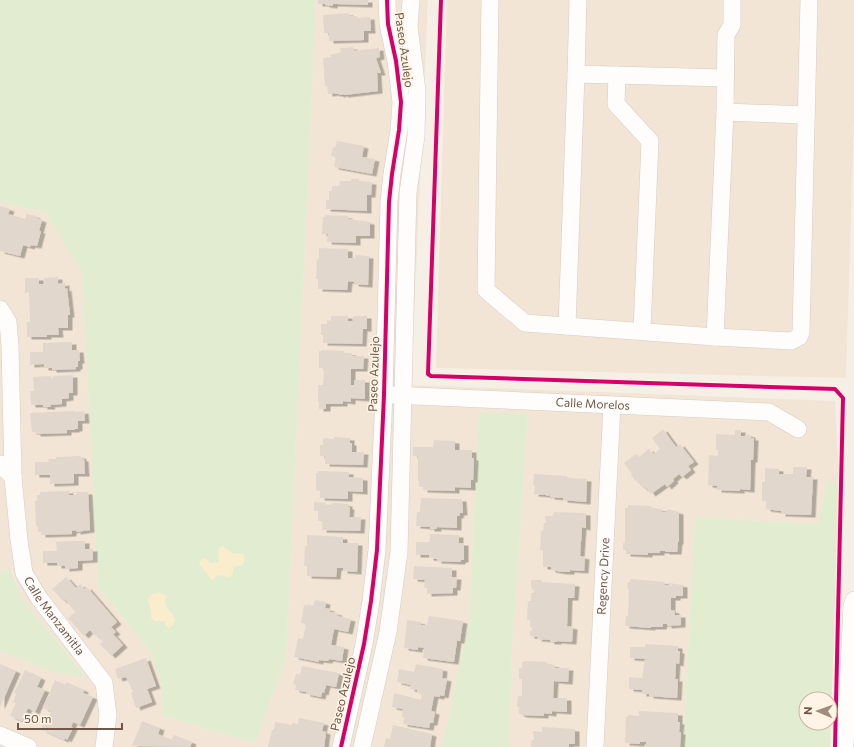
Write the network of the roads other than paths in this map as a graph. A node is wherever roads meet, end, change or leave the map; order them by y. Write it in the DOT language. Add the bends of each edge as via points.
graph roads {
  1 [pos="388,0"];
  2 [pos="411,0"];
  3 [pos="490,0"];
  4 [pos="578,0"];
  5 [pos="721,0"];
  6 [pos="732,0"];
  7 [pos="809,0"];
  8 [pos="726,35"];
  9 [pos="576,74"];
  10 [pos="617,75"];
  11 [pos="725,78"];
  12 [pos="725,112"];
  13 [pos="806,115"];
  14 [pos="0,310"];
  15 [pos="567,326"];
  16 [pos="642,331"];
  17 [pos="715,337"];
  18 [pos="384,395"];
  19 [pos="402,395"];
  20 [pos="612,405"];
  21 [pos="798,429"];
  22 [pos="0,464"];
  23 [pos="13,477"];
  24 [pos="854,600"];
  25 [pos="0,735"];
  26 [pos="28,747"];
  27 [pos="104,747"];
  28 [pos="341,747"];
  29 [pos="362,747"];
  30 [pos="596,747"];
  31 [pos="845,747"];
  1 -- 18 [label="street, Paseo Azulejo" via="388,24 401,102 400,130 389,202"];
  2 -- 19 [label="street, Paseo Azulejo" via="409,26 417,91 416,129 408,193"];
  3 -- 15 [label="street" via="486,290 525,323"];
  4 -- 9 [label="street"];
  5 -- 8 [label="street" via="720,25"];
  6 -- 8 [label="street" via="732,25"];
  7 -- 13 [label="street"];
  8 -- 11 [label="street"];
  9 -- 10 [label="street"];
  9 -- 15 [label="street"];
  10 -- 11 [label="street"];
  10 -- 16 [label="street" via="616,104 650,141"];
  11 -- 12 [label="street"];
  12 -- 13 [label="street"];
  12 -- 17 [label="street"];
  13 -- 17 [label="street" via="801,332 791,341"];
  14 -- 23 [label="street, Calle Manzamitla" via="8,322 10,346"];
  15 -- 16 [label="street"];
  16 -- 17 [label="street"];
  18 -- 19 [label="street, Calle Morelos"];
  18 -- 28 [label="street, Paseo Azulejo" via="377,550 371,601"];
  19 -- 20 [label="street, Calle Morelos"];
  19 -- 29 [label="street, Paseo Azulejo" via="399,552 388,632"];
  20 -- 21 [label="street, Calle Morelos" via="768,412"];
  20 -- 30 [label="street, Regency Drive"];
  22 -- 23 [label="street"];
  23 -- 27 [label="street, Calle Manzamitla" via="18,540 24,573 104,683 108,715"];
  24 -- 31 [label="street"];
  25 -- 26 [label="street"];
}
